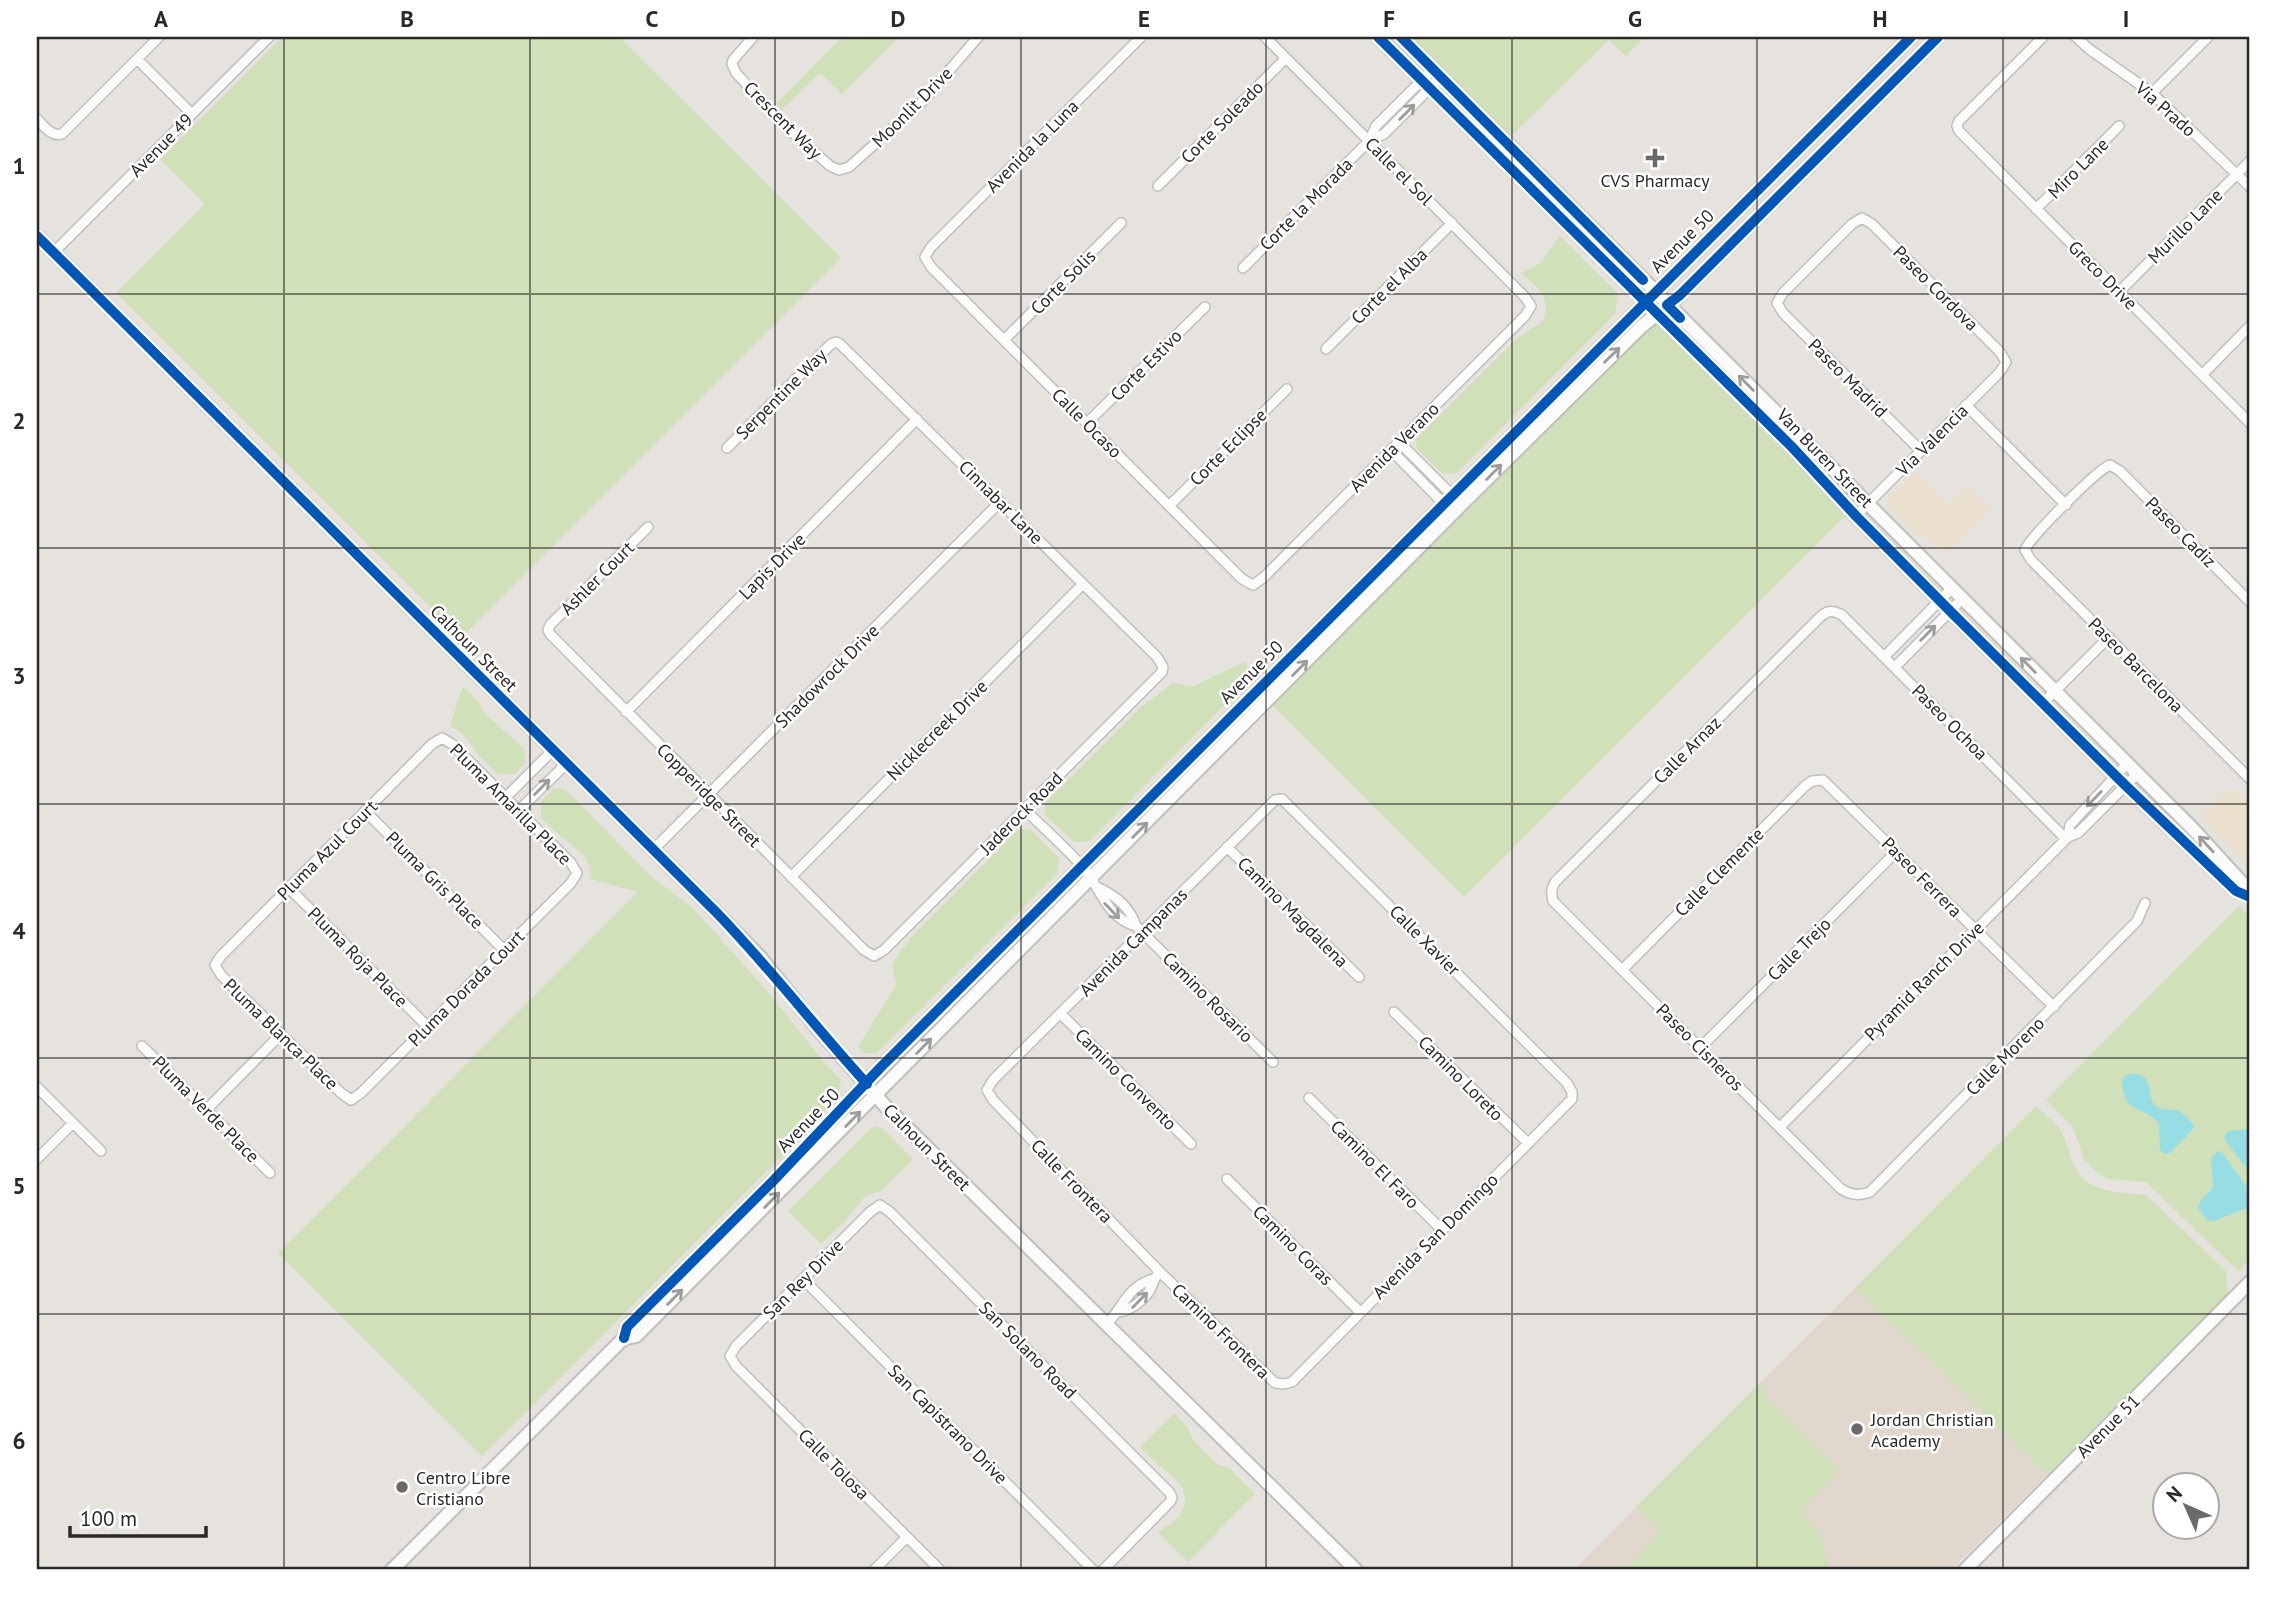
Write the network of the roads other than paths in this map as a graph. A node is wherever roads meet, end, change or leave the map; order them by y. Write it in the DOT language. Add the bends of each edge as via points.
graph roads {
  1 [pos="159,37"];
  2 [pos="269,37"];
  3 [pos="753,37"];
  4 [pos="978,37"];
  5 [pos="1142,37"];
  6 [pos="1265,37"];
  7 [pos="1378,37"];
  8 [pos="1401,37"];
  9 [pos="1911,37"];
  10 [pos="1938,37"];
  11 [pos="2043,37"];
  12 [pos="2076,37"];
  13 [pos="2208,37"];
  14 [pos="1286,58"];
  15 [pos="137,59"];
  16 [pos="1437,73"];
  17 [pos="1426,84"];
  18 [pos="1883,91"];
  19 [pos="2152,93"];
  20 [pos="192,114"];
  21 [pos="37,119"];
  22 [pos="2119,127"];
  23 [pos="1369,141"];
  24 [pos="2250,160"];
  25 [pos="1785,163"];
  26 [pos="839,170"];
  27 [pos="2237,174"];
  28 [pos="1158,186"];
  29 [pos="2250,187"];
  30 [pos="2036,209"];
  31 [pos="1862,218"];
  32 [pos="1121,223"];
  33 [pos="1452,223"];
  34 [pos="37,236"];
  35 [pos="1723,252"];
  36 [pos="53,253"];
  37 [pos="925,257"];
  38 [pos="1242,268"];
  39 [pos="2119,292"];
  40 [pos="1651,297"];
  41 [pos="1531,306"];
  42 [pos="1205,307"];
  43 [pos="1662,308"];
  44 [pos="2250,326"];
  45 [pos="1004,340"];
  46 [pos="836,342"];
  47 [pos="1326,349"];
  48 [pos="2006,362"];
  49 [pos="2202,374"];
  50 [pos="1286,388"];
  51 [pos="1966,405"];
  52 [pos="917,419"];
  53 [pos="1087,423"];
  54 [pos="2250,423"];
  55 [pos="1399,442"];
  56 [pos="727,448"];
  57 [pos="1391,450"];
  58 [pos="1921,451"];
  59 [pos="1000,502"];
  60 [pos="1453,504"];
  61 [pos="1867,504"];
  62 [pos="2066,505"];
  63 [pos="1169,506"];
  64 [pos="1856,516"];
  65 [pos="648,527"];
  66 [pos="1083,584"];
  67 [pos="1253,584"];
  68 [pos="1951,589"];
  69 [pos="1962,599"];
  70 [pos="1940,600"];
  71 [pos="2250,602"];
  72 [pos="1831,611"];
  73 [pos="1950,611"];
  74 [pos="548,630"];
  75 [pos="2109,637"];
  76 [pos="1884,657"];
  77 [pos="1163,667"];
  78 [pos="1895,667"];
  79 [pos="2054,692"];
  80 [pos="2043,703"];
  81 [pos="626,712"];
  82 [pos="442,738"];
  83 [pos="552,751"];
  84 [pos="566,764"];
  85 [pos="2132,769"];
  86 [pos="1818,779"];
  87 [pos="2250,779"];
  88 [pos="2121,781"];
  89 [pos="709,794"];
  90 [pos="505,798"];
  91 [pos="1282,799"];
  92 [pos="1024,809"];
  93 [pos="365,811"];
  94 [pos="518,811"];
  95 [pos="2067,838"];
  96 [pos="1227,847"];
  97 [pos="653,850"];
  98 [pos="1896,852"];
  99 [pos="1082,866"];
  100 [pos="577,873"];
  101 [pos="791,877"];
  102 [pos="1094,883"];
  103 [pos="289,888"];
  104 [pos="1551,895"];
  105 [pos="2250,897"];
  106 [pos="2145,903"];
  107 [pos="1139,929"];
  108 [pos="1975,930"];
  109 [pos="504,950"];
  110 [pos="874,956"];
  111 [pos="215,965"];
  112 [pos="1623,970"];
  113 [pos="1359,977"];
  114 [pos="2054,1007"];
  115 [pos="1394,1012"];
  116 [pos="1061,1014"];
  117 [pos="428,1027"];
  118 [pos="281,1034"];
  119 [pos="142,1046"];
  120 [pos="1701,1047"];
  121 [pos="1273,1062"];
  122 [pos="1567,1083"];
  123 [pos="37,1087"];
  124 [pos="872,1089"];
  125 [pos="986,1090"];
  126 [pos="1309,1098"];
  127 [pos="351,1100"];
  128 [pos="206,1110"];
  129 [pos="73,1123"];
  130 [pos="1780,1127"];
  131 [pos="1528,1143"];
  132 [pos="1191,1144"];
  133 [pos="101,1151"];
  134 [pos="37,1159"];
  135 [pos="270,1173"];
  136 [pos="1227,1179"];
  137 [pos="1853,1194"];
  138 [pos="880,1205"];
  139 [pos="1442,1230"];
  140 [pos="1157,1275"];
  141 [pos="803,1279"];
  142 [pos="2250,1282"];
  143 [pos="1360,1311"];
  144 [pos="1107,1324"];
  145 [pos="730,1356"];
  146 [pos="1284,1384"];
  147 [pos="907,1537"];
  148 [pos="392,1570"];
  149 [pos="874,1570"];
  150 [pos="940,1570"];
  151 [pos="1093,1570"];
  152 [pos="1103,1570"];
  153 [pos="1356,1570"];
  154 [pos="1965,1570"];
  1 -- 15 [label="street"];
  2 -- 20 [label="street, Avenue 49"];
  3 -- 26 [label="street, Crescent Way" via="732,64 736,73 786,127"];
  4 -- 26 [label="street, Moonlit Drive" via="901,122 849,167"];
  5 -- 37 [label="street, Avenida la Luna"];
  6 -- 14 [label="street, Calle el Sol"];
  7 -- 17 [label="street, Van Buren Street"];
  8 -- 16 [label="street, Van Buren Street"];
  9 -- 25 [label="street, Avenue 50"];
  10 -- 18 [label="street, Avenue 50"];
  11 -- 30 [label="street, Greco Drive" via="1957,126"];
  12 -- 19 [label="street, Via Prado"];
  13 -- 19 [label="street"];
  14 -- 23 [label="street, Calle el Sol"];
  14 -- 28 [label="street, Corte Soleado"];
  15 -- 20 [label="street"];
  15 -- 21 [label="street" via="67,129 52,134"];
  16 -- 17 [label="street, Corte la Morada"];
  16 -- 40 [label="street, Van Buren Street"];
  17 -- 23 [label="street, Corte la Morada" via="1376,126"];
  17 -- 40 [label="street, Van Buren Street" via="1550,209"];
  18 -- 25 [label="street" via="1866,100 1804,161"];
  18 -- 35 [label="street, Avenue 50"];
  19 -- 27 [label="street, Via Prado"];
  20 -- 36 [label="street, Avenue 49"];
  22 -- 30 [label="street, Miro Lane"];
  23 -- 33 [label="street, Calle el Sol"];
  23 -- 38 [label="street, Corte la Morada"];
  24 -- 27 [label="street, Murillo Lane"];
  25 -- 35 [label="street" via="1783,182 1745,219"];
  25 -- 40 [label="street, Avenue 50"];
  27 -- 29 [label="street, Via Prado"];
  27 -- 39 [label="street, Murillo Lane"];
  30 -- 39 [label="street, Greco Drive"];
  31 -- 48 [label="street, Paseo Cordova"];
  31 -- 58 [label="street, Paseo Madrid" via="1777,303"];
  32 -- 45 [label="street, Corte Solis"];
  33 -- 41 [label="street, Calle el Sol"];
  33 -- 47 [label="street, Corte el Alba"];
  34 -- 36 [label="street, Calhoun Street"];
  35 -- 43 [label="street, Avenue 50"];
  36 -- 83 [label="street, Calhoun Street"];
  37 -- 45 [label="street, Calle Ocaso"];
  39 -- 49 [label="street, Greco Drive"];
  40 -- 43 [label="street, Van Buren Street"];
  40 -- 60 [label="street, Avenue 50"];
  41 -- 55 [label="street, Avenida Verano"];
  42 -- 53 [label="street, Corte Estivo"];
  60 -- 43 [label="street, Avenue 50, one-way"];
  61 -- 43 [label="street, Van Buren Street, one-way"];
  43 -- 64 [label="street, Van Buren Street"];
  44 -- 49 [label="street"];
  45 -- 53 [label="street, Calle Ocaso"];
  46 -- 52 [label="street, Cinnabar Lane"];
  46 -- 56 [label="street, Serpentine Way"];
  48 -- 51 [label="street, Via Valencia"];
  49 -- 54 [label="street, Greco Drive"];
  50 -- 63 [label="street, Corte Eclipse"];
  51 -- 58 [label="street, Via Valencia"];
  51 -- 62 [label="street"];
  52 -- 59 [label="street, Cinnabar Lane"];
  52 -- 81 [label="street, Lapis Drive"];
  53 -- 63 [label="street, Calle Ocaso"];
  55 -- 57 [label="street, Avenida Verano"];
  55 -- 60 [label="street"];
  57 -- 60 [label="street"];
  57 -- 67 [label="street, Avenida Verano"];
  58 -- 61 [label="street, Via Valencia"];
  59 -- 66 [label="street, Cinnabar Lane"];
  59 -- 89 [label="street, Shadowrock Drive"];
  60 -- 99 [label="street, Avenue 50"];
  102 -- 60 [label="street, Avenue 50, one-way"];
  61 -- 64 [label="street, Via Valencia"];
  61 -- 68 [label="street, Van Buren Street"];
  62 -- 71 [label="street, Paseo Cadiz" via="2110,465"];
  62 -- 75 [label="street, Paseo Barcelona" via="2025,550"];
  63 -- 67 [label="street, Calle Ocaso" via="1242,579"];
  64 -- 70 [label="street, Van Buren Street"];
  65 -- 74 [label="street, Ashler Court"];
  66 -- 77 [label="street, Cinnabar Lane"];
  66 -- 101 [label="street, Nicklecreek Drive"];
  68 -- 69 [label="street, Van Buren Street"];
  68 -- 70 [label="street"];
  69 -- 73 [label="street"];
  79 -- 69 [label="street, Van Buren Street, one-way"];
  70 -- 73 [label="street, Van Buren Street"];
  70 -- 76 [label="street"];
  72 -- 76 [label="street, Paseo Ochoa" via="1842,615"];
  72 -- 104 [label="street, Calle Arnaz" via="1555,882"];
  78 -- 73 [label="street, one-way"];
  73 -- 80 [label="street, Van Buren Street"];
  74 -- 81 [label="street, Copperidge Street"];
  75 -- 79 [label="street"];
  75 -- 87 [label="street, Paseo Barcelona"];
  76 -- 78 [label="street, Paseo Ochoa"];
  77 -- 92 [label="street, Jaderock Road"];
  78 -- 95 [label="street, Paseo Ochoa"];
  79 -- 80 [label="street"];
  79 -- 85 [label="street, Van Buren Street"];
  80 -- 88 [label="street, Van Buren Street"];
  81 -- 89 [label="street, Copperidge Street"];
  82 -- 90 [label="street, Pluma Amarilla Place"];
  82 -- 93 [label="street, Pluma Azul Court"];
  83 -- 84 [label="street, Calhoun Street"];
  83 -- 90 [label="street"];
  94 -- 84 [label="street, one-way"];
  84 -- 97 [label="street, Calhoun Street"];
  85 -- 88 [label="street, Pyramid Ranch Drive"];
  105 -- 85 [label="street, Van Buren Street, one-way" via="2245,885"];
  86 -- 98 [label="street, Paseo Ferrera" via="1829,783"];
  86 -- 112 [label="street, Calle Clemente" via="1805,786"];
  88 -- 95 [label="street, Pyramid Ranch Drive" via="2070,825"];
  88 -- 105 [label="street, Van Buren Street" via="2236,891"];
  89 -- 97 [label="street, Shadowrock Drive"];
  89 -- 101 [label="street, Copperidge Street"];
  90 -- 94 [label="street, Pluma Amarilla Place"];
  91 -- 96 [label="street, Avenida Campanas" via="1275,800"];
  91 -- 122 [label="street, Calle Xavier"];
  92 -- 99 [label="street, Camino Rosario"];
  92 -- 110 [label="street, Jaderock Road"];
  93 -- 103 [label="street, Pluma Azul Court"];
  93 -- 109 [label="street, Pluma Gris Place"];
  94 -- 100 [label="street, Pluma Amarilla Place"];
  95 -- 108 [label="street, Pyramid Ranch Drive"];
  96 -- 107 [label="street, Avenida Campanas"];
  96 -- 113 [label="street, Camino Magdalena"];
  97 -- 124 [label="street, Calhoun Street" via="760,957"];
  98 -- 108 [label="street, Paseo Ferrera"];
  98 -- 120 [label="street, Calle Trejo"];
  99 -- 102 [label="street, Camino Rosario"];
  99 -- 124 [label="street, Avenue 50" via="880,1068"];
  100 -- 109 [label="street, Pluma Dorada Court"];
  101 -- 110 [label="street, Copperidge Street"];
  102 -- 107 [label="street, Camino Rosario" via="1103,902 1123,922"];
  124 -- 102 [label="street, Avenue 50, one-way"];
  103 -- 111 [label="street, Pluma Azul Court"];
  103 -- 117 [label="street, Pluma Roja Place"];
  104 -- 112 [label="street, Paseo Cisneros"];
  106 -- 114 [label="street, Calle Moreno" via="2137,921"];
  107 -- 116 [label="street, Avenida Campanas"];
  107 -- 121 [label="street, Camino Rosario"];
  108 -- 114 [label="street, Paseo Ferrera"];
  108 -- 130 [label="street, Pyramid Ranch Drive"];
  109 -- 117 [label="street, Pluma Dorada Court"];
  111 -- 118 [label="street, Pluma Blanca Place"];
  112 -- 120 [label="street, Paseo Cisneros"];
  114 -- 137 [label="street, Calle Moreno" via="1870,1192"];
  115 -- 131 [label="street, Camino Loreto"];
  116 -- 125 [label="street, Avenida Campanas"];
  116 -- 132 [label="street, Camino Convento"];
  117 -- 127 [label="street, Pluma Dorada Court"];
  118 -- 127 [label="street, Pluma Blanca Place"];
  118 -- 128 [label="street"];
  119 -- 128 [label="street, Pluma Verde Place"];
  120 -- 130 [label="street, Paseo Cisneros"];
  122 -- 131 [label="street, Avenida San Domingo" via="1572,1099"];
  123 -- 129 [label="street"];
  124 -- 144 [label="street, Calhoun Street"];
  124 -- 148 [label="street, Avenue 50" via="636,1336 624,1338"];
  125 -- 140 [label="street, Calle Frontera"];
  126 -- 139 [label="street, Camino El Faro"];
  128 -- 135 [label="street, Pluma Verde Place"];
  129 -- 133 [label="street"];
  129 -- 134 [label="street"];
  130 -- 137 [label="street, Paseo Cisneros" via="1841,1189"];
  131 -- 139 [label="street, Avenida San Domingo"];
  136 -- 143 [label="street, Camino Coras"];
  138 -- 141 [label="street, San Rey Drive"];
  138 -- 152 [label="street, San Solano Road" via="1166,1488 1172,1498 1166,1507"];
  139 -- 143 [label="street, Avenida San Domingo"];
  140 -- 144 [label="street" via="1142,1282"];
  140 -- 146 [label="street, Camino Frontera" via="1275,1384"];
  141 -- 145 [label="street, San Rey Drive"];
  141 -- 151 [label="street, San Capistrano Drive"];
  142 -- 154 [label="street, Avenue 51"];
  143 -- 146 [label="street, Avenida San Domingo" via="1292,1382"];
  144 -- 153 [label="street, Calhoun Street"];
  145 -- 147 [label="street, Calle Tolosa"];
  147 -- 149 [label="street"];
  147 -- 150 [label="street, Calle Tolosa"];
}
